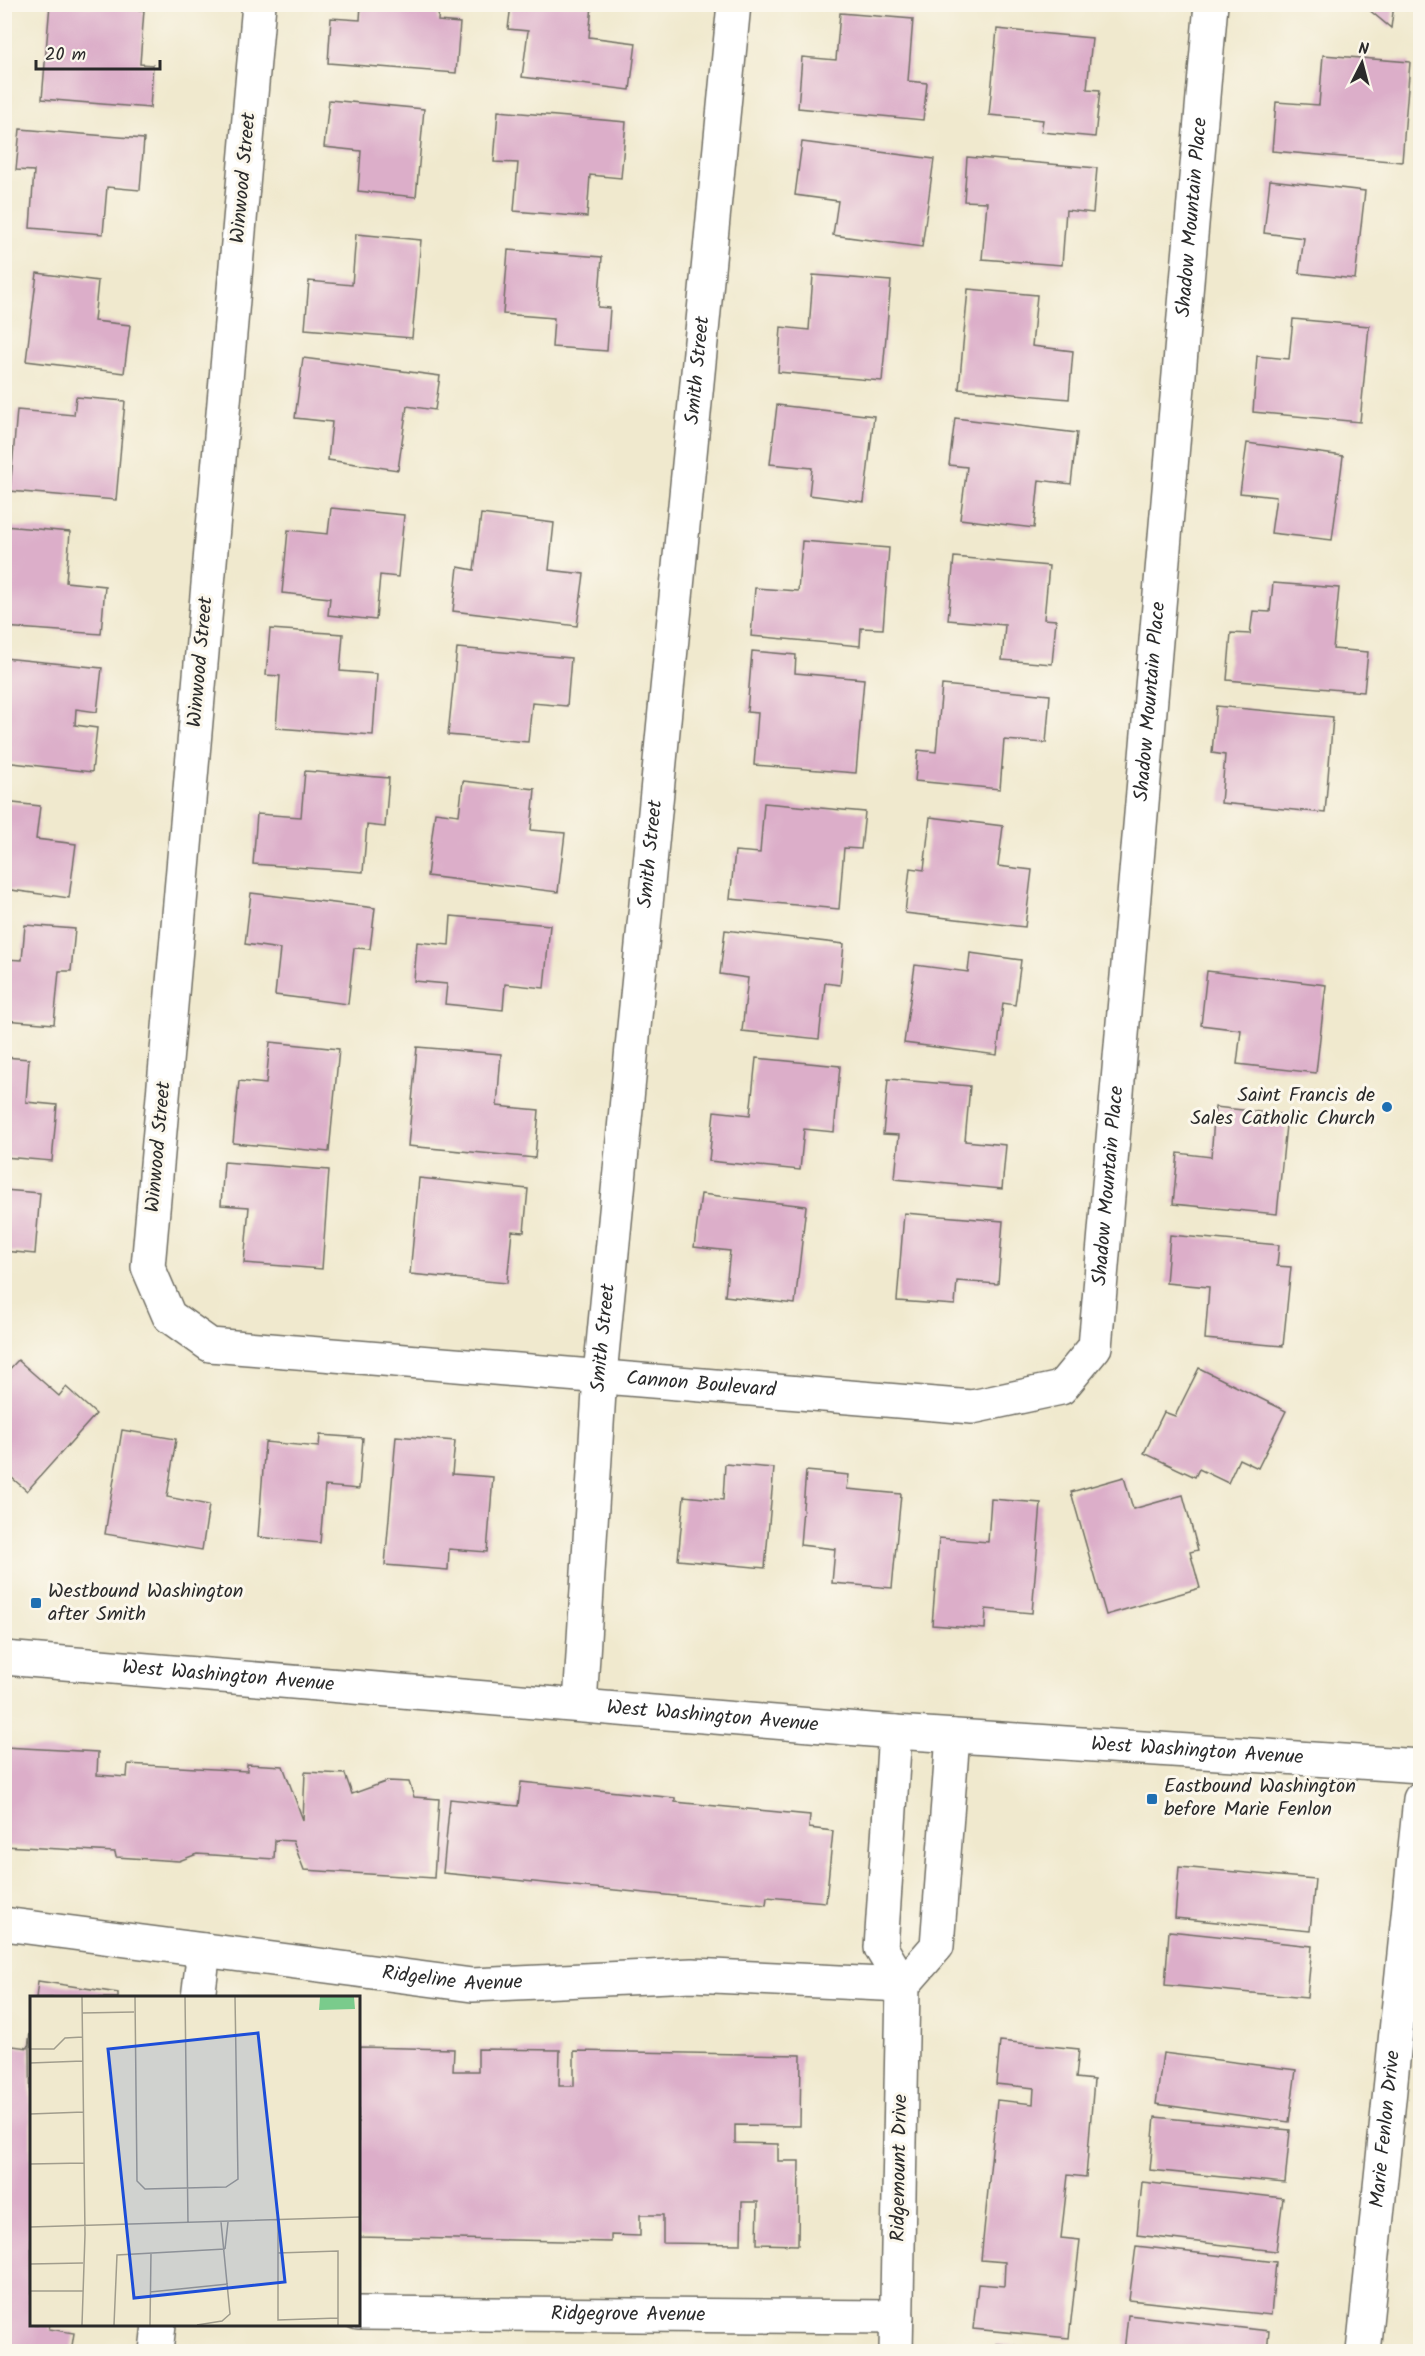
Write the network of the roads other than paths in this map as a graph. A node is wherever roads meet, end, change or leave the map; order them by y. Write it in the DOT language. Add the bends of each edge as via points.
graph roads {
  1 [pos="259,4"];
  2 [pos="734,4"];
  3 [pos="1210,4"];
  4 [pos="169,1316"];
  5 [pos="600,1375"];
  6 [pos="1061,1388"];
  7 [pos="4,1658"];
  8 [pos="580,1706"];
  9 [pos="895,1732"];
  10 [pos="952,1736"];
  11 [pos="1420,1766"];
  12 [pos="1420,1799"];
  13 [pos="4,1924"];
  14 [pos="204,1950"];
  15 [pos="903,1985"];
  16 [pos="198,1996"];
  17 [pos="1406,2078"];
  18 [pos="360,2313"];
  19 [pos="897,2317"];
  20 [pos="159,2326"];
  21 [pos="156,2352"];
  22 [pos="896,2352"];
  23 [pos="1363,2352"];
  1 -- 4 [label="street, Winwood Street" via="148,1267"];
  2 -- 5 [label="street, Smith Street"];
  3 -- 6 [label="street, Shadow Mountain Place" via="1095,1347"];
  4 -- 5 [label="street, Cannon Boulevard" via="210,1346"];
  5 -- 6 [label="street, Cannon Boulevard" via="972,1407"];
  5 -- 8 [label="street, Smith Street"];
  7 -- 8 [label="street, West Washington Avenue"];
  8 -- 9 [label="street, West Washington Avenue"];
  9 -- 10 [label="street, West Washington Avenue"];
  9 -- 15 [label="street" via="881,1948"];
  10 -- 11 [label="street, West Washington Avenue"];
  10 -- 15 [label="street" via="937,1946"];
  12 -- 17 [label="street, Marie Fenlon Drive"];
  13 -- 14 [label="street, Ridgeline Avenue"];
  14 -- 15 [label="street, Ridgeline Avenue" via="472,1985 692,1975"];
  14 -- 16 [label="street"];
  15 -- 19 [label="street, Ridgemount Drive"];
  17 -- 23 [label="street, Marie Fenlon Drive"];
  18 -- 19 [label="street, Ridgegrove Avenue"];
  19 -- 22 [label="street, Ridgemount Drive"];
  20 -- 21 [label="street"];
}
